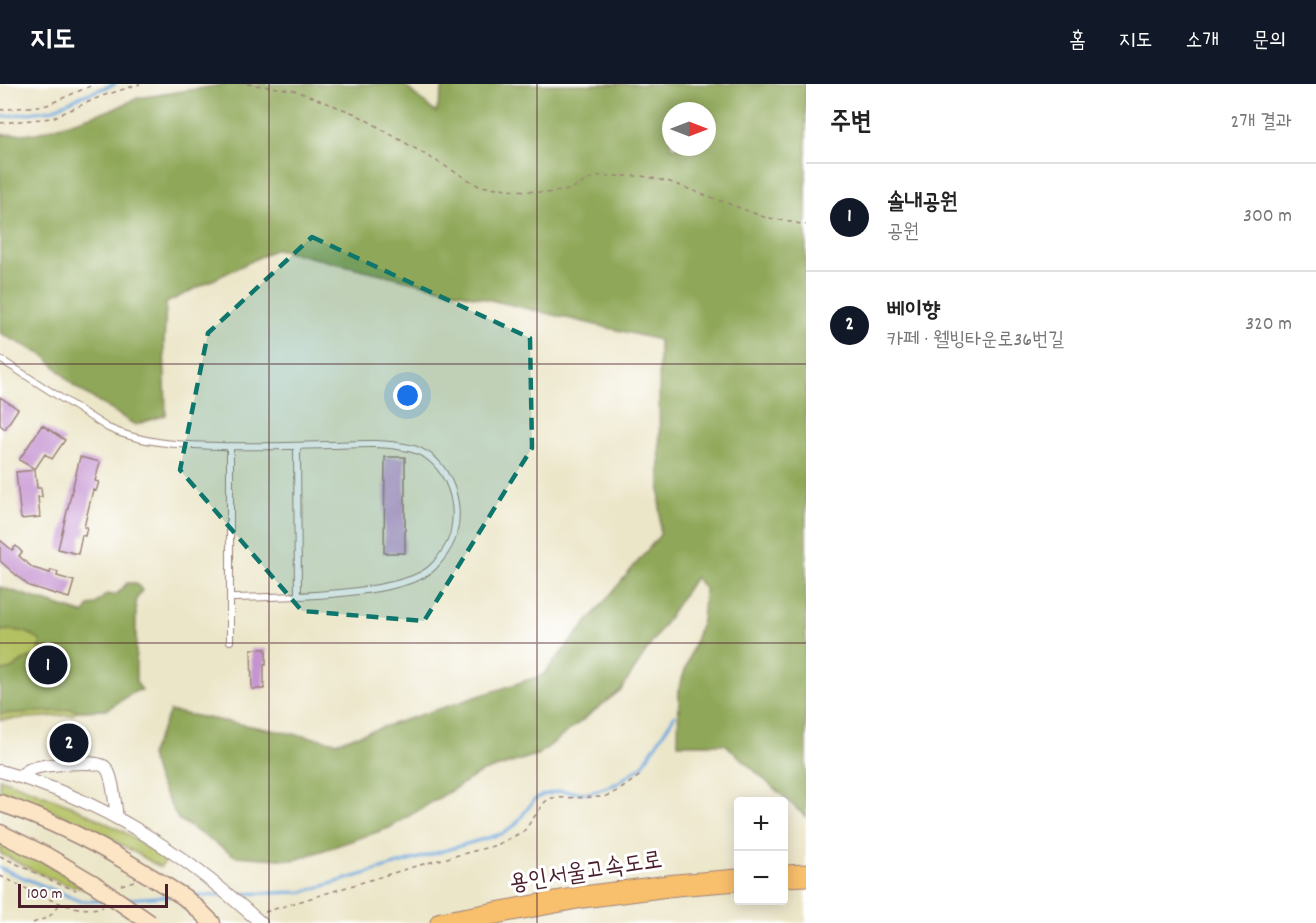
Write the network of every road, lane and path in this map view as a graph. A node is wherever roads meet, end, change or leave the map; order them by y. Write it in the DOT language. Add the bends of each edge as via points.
graph roads {
  1 [pos="95,84"];
  2 [pos="140,84"];
  3 [pos="246,84"];
  4 [pos="0,110"];
  5 [pos="0,123"];
  6 [pos="806,225"];
  7 [pos="0,359"];
  8 [pos="230,446"];
  9 [pos="297,446"];
  10 [pos="298,596"];
  11 [pos="231,598"];
  12 [pos="230,641"];
  13 [pos="0,771"];
  14 [pos="642,774"];
  15 [pos="19,777"];
  16 [pos="0,803"];
  17 [pos="117,817"];
  18 [pos="0,833"];
  19 [pos="806,875"];
  20 [pos="0,876"];
  21 [pos="788,876"];
  22 [pos="734,880"];
  23 [pos="61,903"];
  24 [pos="107,906"];
  25 [pos="255,917"];
  26 [pos="33,923"];
  27 [pos="150,923"];
  28 [pos="212,923"];
  29 [pos="441,923"];
  1 -- 4 [label="path" via="47,105"];
  2 -- 5 [label="path" via="52,118"];
  3 -- 6 [label="path" via="293,90 356,114 478,186 546,193 569,190 596,176 642,176 670,182 764,217"];
  7 -- 8 [label="lane" via="67,404 126,436 165,444"];
  8 -- 9 [label="lane"];
  8 -- 11 [label="lane"];
  9 -- 10 [label="lane"];
  9 -- 10 [label="lane" via="384,444 426,454 438,463 451,487 456,511 454,532 445,553 429,572 393,585"];
  10 -- 11 [label="lane"];
  11 -- 12 [label="lane"];
  13 -- 15 [label="street"];
  14 -- 25 [label="path" via="604,797 550,798 524,831 497,845 273,908"];
  15 -- 17 [label="street"];
  15 -- 17 [label="street" via="29,769 45,766 95,762 105,766 110,773"];
  16 -- 28 [label="main road, bridge" via="88,839 184,897"];
  17 -- 25 [label="street" via="171,850"];
  18 -- 27 [label="main road, bridge" via="94,884"];
  19 -- 21 [label="highway"];
  20 -- 23 [label="path"];
  22 -- 29 [label="highway, 용인서울고속도로" via="583,897"];
  23 -- 24 [label="path" via="82,910"];
  23 -- 26 [label="path" via="49,917"];
}
